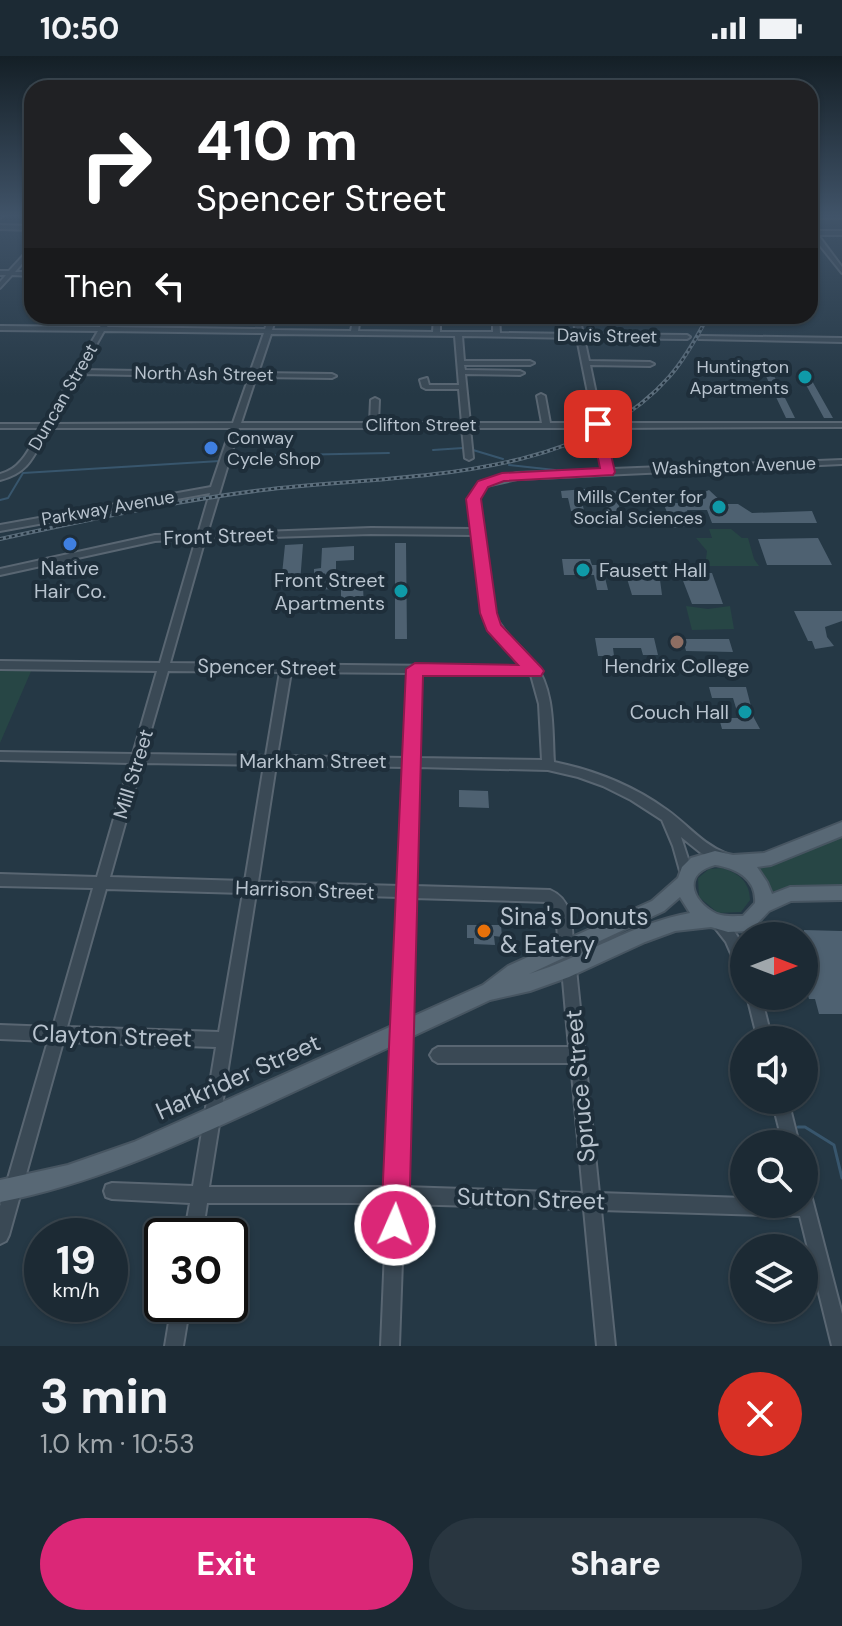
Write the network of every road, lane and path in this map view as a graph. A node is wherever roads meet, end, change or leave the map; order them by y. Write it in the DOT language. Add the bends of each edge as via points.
graph roads {
  1 [pos="105,324"];
  2 [pos="270,324"];
  3 [pos="356,324"];
  4 [pos="437,324"];
  5 [pos="496,324"];
  6 [pos="578,324"];
  7 [pos="0,328"];
  8 [pos="101,330"];
  9 [pos="267,332"];
  10 [pos="354,333"];
  11 [pos="436,334"];
  12 [pos="458,334"];
  13 [pos="497,335"];
  14 [pos="581,336"];
  15 [pos="687,337"];
  16 [pos="701,338"];
  17 [pos="842,340"];
  18 [pos="530,363"];
  19 [pos="586,363"];
  20 [pos="650,364"];
  21 [pos="461,368"];
  22 [pos="76,372"];
  23 [pos="520,373"];
  24 [pos="253,374"];
  25 [pos="332,376"];
  26 [pos="424,380"];
  27 [pos="462,387"];
  28 [pos="541,396"];
  29 [pos="375,400"];
  30 [pos="465,424"];
  31 [pos="546,424"];
  32 [pos="598,424"];
  33 [pos="45,425"];
  34 [pos="237,425"];
  35 [pos="374,425"];
  36 [pos="842,425"];
  37 [pos="0,426"];
  38 [pos="469,458"];
  39 [pos="842,462"];
  40 [pos="608,472"];
  41 [pos="0,477"];
  42 [pos="215,489"];
  43 [pos="474,510"];
  44 [pos="0,528"];
  45 [pos="478,532"];
  46 [pos="442,533"];
  47 [pos="204,536"];
  48 [pos="0,572"];
  49 [pos="0,665"];
  50 [pos="166,666"];
  51 [pos="286,668"];
  52 [pos="415,669"];
  53 [pos="535,671"];
  54 [pos="0,757"];
  55 [pos="137,758"];
  56 [pos="271,760"];
  57 [pos="412,761"];
  58 [pos="548,765"];
  59 [pos="663,814"];
  60 [pos="842,829"];
  61 [pos="728,860"];
  62 [pos="685,879"];
  63 [pos="0,880"];
  64 [pos="101,881"];
  65 [pos="250,888"];
  66 [pos="842,893"];
  67 [pos="408,894"];
  68 [pos="759,912"];
  69 [pos="714,922"];
  70 [pos="755,922"];
  71 [pos="730,937"];
  72 [pos="568,959"];
  73 [pos="0,1032"];
  74 [pos="58,1033"];
  75 [pos="400,1033"];
  76 [pos="225,1040"];
  77 [pos="438,1055"];
  78 [pos="577,1055"];
  79 [pos="214,1118"];
  80 [pos="7,1190"];
  81 [pos="112,1191"];
  82 [pos="200,1195"];
  83 [pos="396,1195"];
  84 [pos="591,1201"];
  85 [pos="730,1202"];
  86 [pos="196,1218"];
  87 [pos="809,1218"];
  88 [pos="0,1235"];
  89 [pos="178,1322"];
  90 [pos="174,1346"];
  91 [pos="390,1346"];
  92 [pos="606,1346"];
  93 [pos="841,1346"];
  1 -- 8 [label="street, Duncan Street"];
  2 -- 9 [label="street, Mill Street"];
  3 -- 10 [label="street"];
  4 -- 11 [label="street"];
  5 -- 13 [label="street"];
  6 -- 14 [label="street"];
  7 -- 8 [label="street, Davis Street"];
  8 -- 9 [label="street, Davis Street"];
  8 -- 22 [label="street, Duncan Street"];
  9 -- 10 [label="street, Davis Street"];
  9 -- 24 [label="street, Mill Street"];
  10 -- 11 [label="street, Davis Street"];
  11 -- 12 [label="street, Davis Street"];
  12 -- 13 [label="street, Davis Street"];
  12 -- 21 [label="street"];
  13 -- 14 [label="street, Davis Street"];
  14 -- 15 [label="street, Davis Street"];
  14 -- 19 [label="street"];
  16 -- 17 [label="street"];
  18 -- 21 [label="street"];
  19 -- 20 [label="street"];
  19 -- 32 [label="street"];
  21 -- 23 [label="street"];
  21 -- 27 [label="street"];
  22 -- 24 [label="street, North Ash Street"];
  22 -- 33 [label="street, Duncan Street"];
  24 -- 25 [label="street, North Ash Street"];
  24 -- 34 [label="street, Mill Street"];
  26 -- 27 [label="street" via="426,387"];
  27 -- 30 [label="street"];
  28 -- 31 [label="street"];
  29 -- 35 [label="street"];
  30 -- 31 [label="street, Clifton Street"];
  30 -- 35 [label="street, Clifton Street"];
  30 -- 38 [label="street"];
  31 -- 32 [label="street, Clifton Street"];
  32 -- 36 [label="street, Clifton Street"];
  32 -- 40 [label="street"];
  33 -- 34 [label="street, Clifton Street"];
  33 -- 37 [label="street, Clifton Street"];
  33 -- 41 [label="street, Duncan Street" via="23,466"];
  34 -- 35 [label="street, Clifton Street"];
  34 -- 42 [label="street, Mill Street"];
  39 -- 40 [label="street, Washington Avenue"];
  40 -- 43 [label="street, Washington Avenue" via="517,476 483,484"];
  42 -- 44 [label="street, Parkway Avenue"];
  42 -- 47 [label="street, Mill Street"];
  43 -- 45 [label="street"];
  43 -- 46 [label="street" via="465,523"];
  45 -- 46 [label="street, Front Street"];
  45 -- 53 [label="street" via="493,627"];
  46 -- 47 [label="street, Front Street"];
  47 -- 48 [label="street, Front Street" via="155,538"];
  47 -- 50 [label="street, Mill Street"];
  49 -- 50 [label="street, Spencer Street"];
  50 -- 51 [label="street, Spencer Street"];
  50 -- 55 [label="street, Mill Street"];
  51 -- 52 [label="street, Spencer Street"];
  51 -- 56 [label="street"];
  52 -- 53 [label="street, Spencer Street"];
  52 -- 57 [label="street"];
  53 -- 58 [label="street"];
  54 -- 55 [label="street, Markham Street"];
  55 -- 56 [label="street, Markham Street"];
  55 -- 64 [label="street, Mill Street"];
  56 -- 57 [label="street, Markham Street"];
  56 -- 65 [label="street"];
  57 -- 58 [label="street, Markham Street"];
  57 -- 67 [label="street"];
  58 -- 59 [label="street, Markham Street" via="607,782"];
  59 -- 61 [label="street, Markham Street" via="705,850"];
  59 -- 62 [label="street" via="679,846"];
  60 -- 61 [label="main road" via="779,856"];
  61 -- 62 [label="main road" via="700,861"];
  61 -- 68 [label="main road" via="750,871 759,883"];
  62 -- 69 [label="main road" via="690,902"];
  62 -- 72 [label="main road, Harkrider Street" via="658,906"];
  63 -- 64 [label="street, Harrison Street"];
  64 -- 65 [label="street, Harrison Street"];
  64 -- 74 [label="street, Mill Street"];
  65 -- 67 [label="street, Harrison Street"];
  65 -- 76 [label="street"];
  66 -- 68 [label="main road" via="790,894"];
  67 -- 72 [label="street, Harrison Street" via="552,897 562,908"];
  67 -- 75 [label="street"];
  68 -- 69 [label="main road" via="736,926"];
  68 -- 70 [label="street"];
  69 -- 71 [label="street"];
  69 -- 72 [label="main road, Harkrider Street" via="679,921"];
  72 -- 75 [label="main road, Harkrider Street" via="519,987 489,991"];
  72 -- 78 [label="street, Spruce Street"];
  73 -- 74 [label="street, Clayton Street"];
  74 -- 76 [label="street, Clayton Street"];
  74 -- 80 [label="street, Mill Street"];
  75 -- 79 [label="main road, Harkrider Street"];
  75 -- 83 [label="street"];
  76 -- 79 [label="street"];
  77 -- 78 [label="street"];
  78 -- 84 [label="street, Spruce Street"];
  79 -- 80 [label="main road, Harkrider Street" via="64,1179"];
  79 -- 82 [label="street"];
  80 -- 88 [label="street, Mill Street"];
  81 -- 82 [label="street, Sutton Street"];
  82 -- 83 [label="street, Sutton Street"];
  82 -- 86 [label="street"];
  83 -- 84 [label="street, Sutton Street"];
  83 -- 91 [label="street"];
  84 -- 85 [label="street, Sutton Street"];
  84 -- 92 [label="street, Spruce Street"];
  87 -- 93 [label="street"];
  89 -- 90 [label="street"];
}
